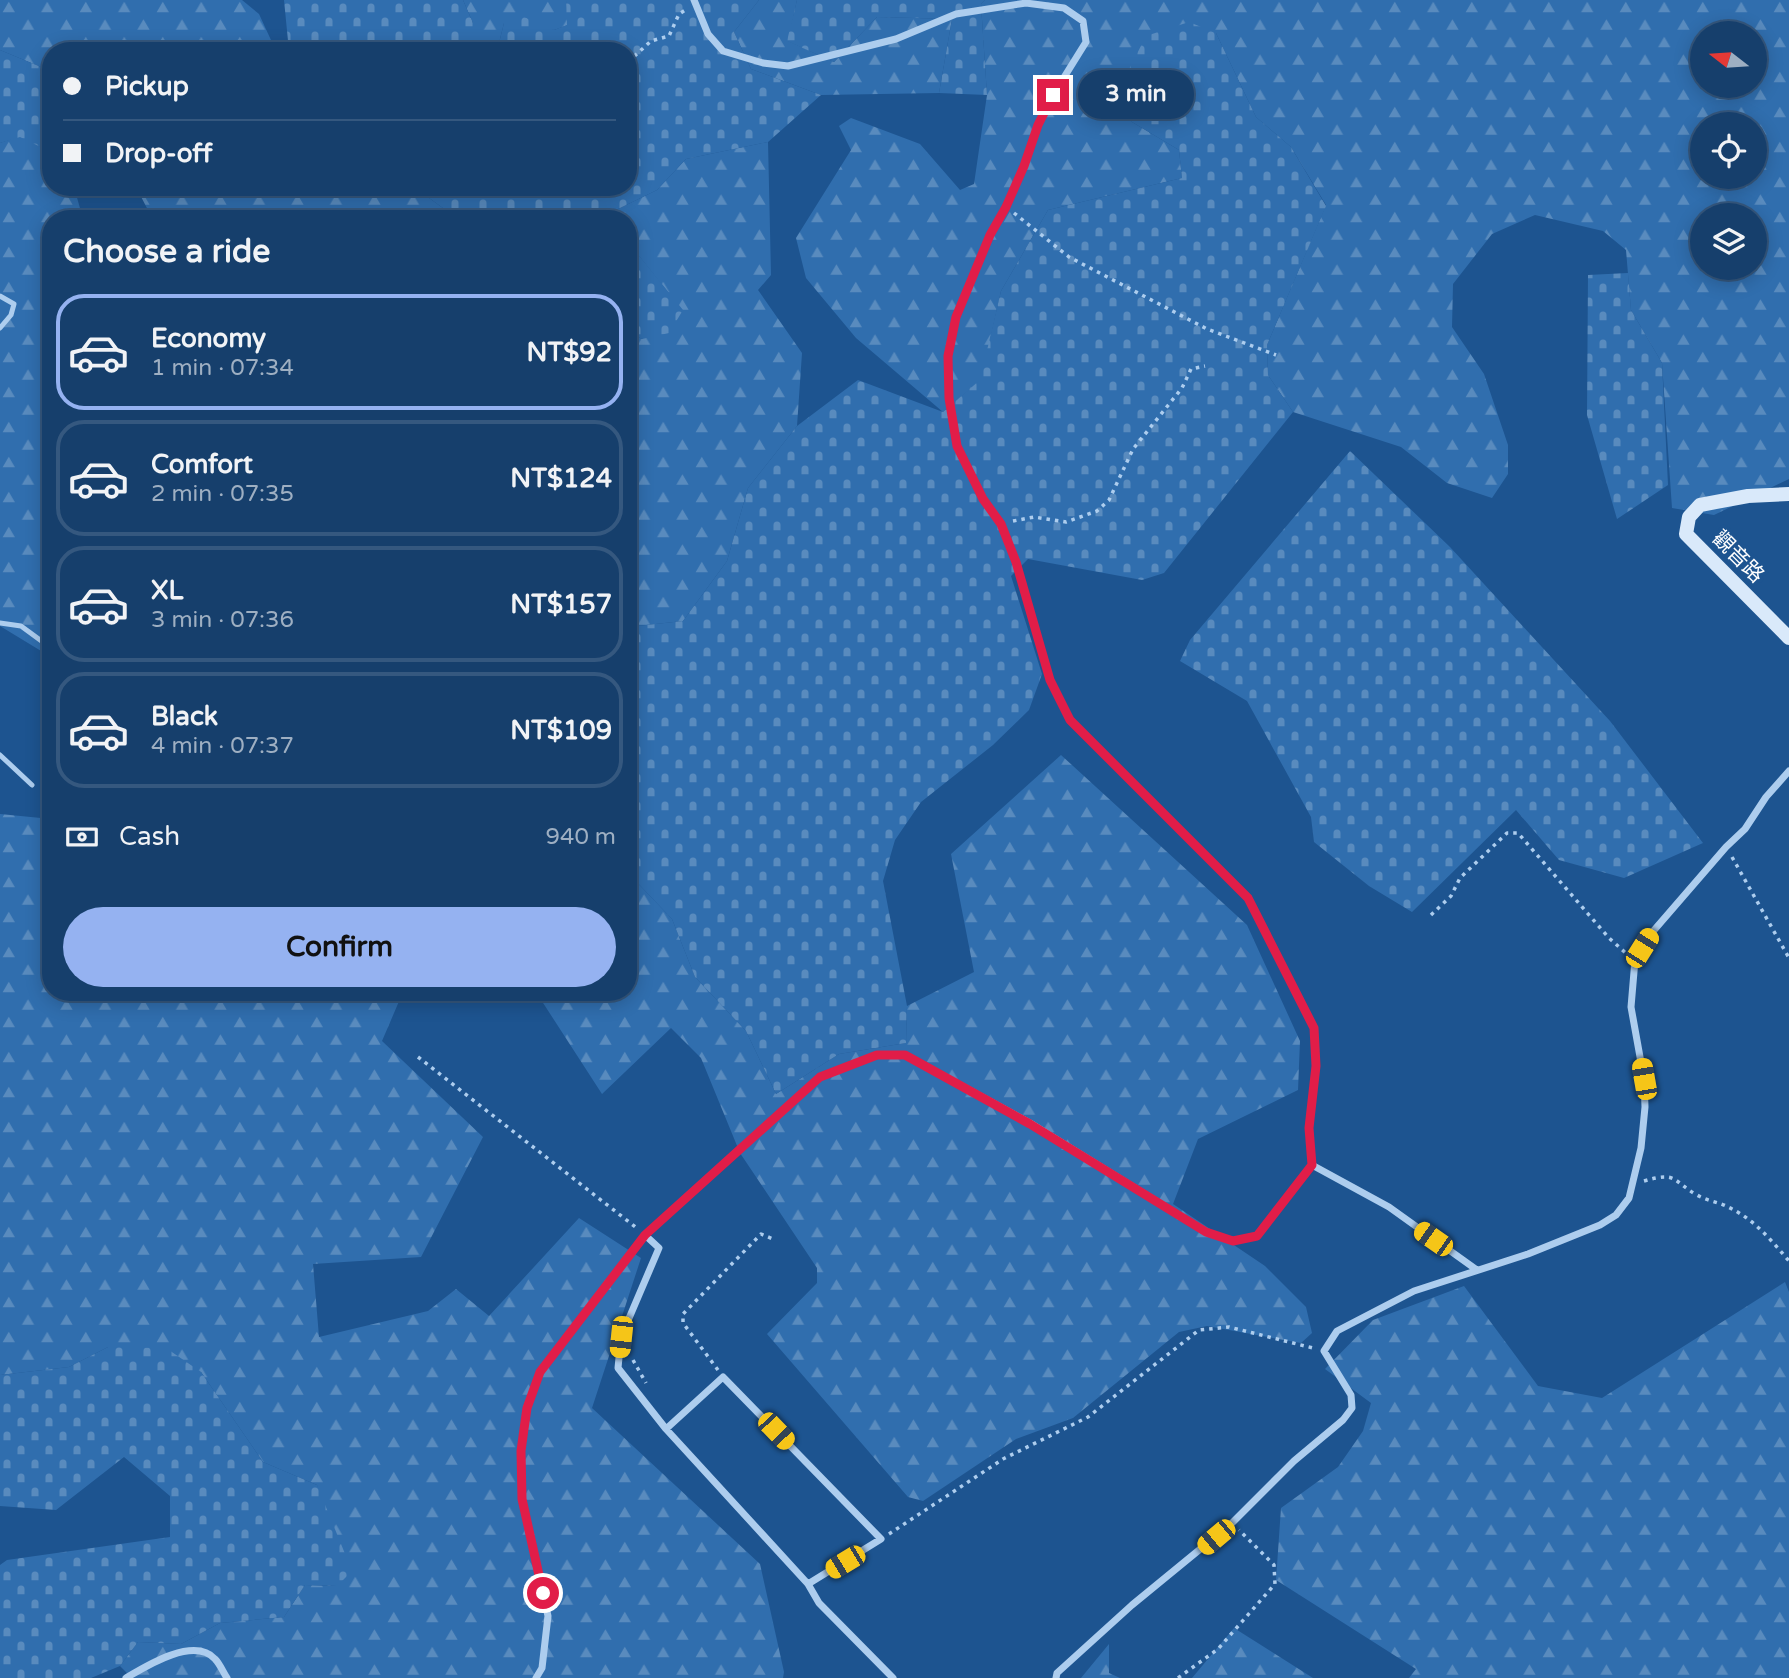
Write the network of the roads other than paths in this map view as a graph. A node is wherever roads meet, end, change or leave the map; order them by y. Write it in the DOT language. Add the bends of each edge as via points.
graph roads {
  1 [pos="695,2"];
  2 [pos="0,296"];
  3 [pos="0,328"];
  4 [pos="1789,494"];
  5 [pos="0,623"];
  6 [pos="1789,638"];
  7 [pos="42,641"];
  8 [pos="0,755"];
  9 [pos="1789,771"];
  10 [pos="32,785"];
  11 [pos="1312,1165"];
  12 [pos="645,1235"];
  13 [pos="1477,1270"];
  14 [pos="666,1429"];
  15 [pos="808,1584"];
  16 [pos="126,1678"];
  17 [pos="227,1678"];
  18 [pos="536,1678"];
  19 [pos="893,1678"];
  20 [pos="1056,1678"];
  1 -- 11 [label="street" via="708,34 723,51 788,66 896,39 956,14 1026,3 1064,8 1083,21 1086,42 1043,115 956,317 948,356 957,446 1001,524 1050,680 1070,720 1248,898 1314,1028 1316,1066 1309,1128"];
  2 -- 3 [label="lane" via="14,304"];
  4 -- 6 [label="street, 觀音路" via="1700,505 1689,517 1686,534"];
  5 -- 7 [label="lane" via="21,626"];
  8 -- 10 [label="lane"];
  9 -- 13 [label="street" via="1745,829 1650,936 1635,960 1631,1007 1645,1107 1629,1198 1616,1215 1600,1225"];
  11 -- 12 [label="street" via="1257,1236 1233,1241 1206,1232 1030,1124 905,1055 877,1055 820,1077"];
  11 -- 13 [label="street" via="1389,1208"];
  12 -- 14 [label="street" via="659,1248 621,1337 618,1368"];
  12 -- 18 [label="street" via="540,1372 527,1408 521,1451 522,1499 548,1616 542,1668"];
  13 -- 20 [label="street" via="1414,1291 1337,1331 1324,1351 1351,1395 1352,1408 1343,1420"];
  14 -- 15 [label="street"];
  14 -- 15 [label="street" via="723,1377 881,1539"];
  15 -- 19 [label="street" via="819,1603"];
  16 -- 17 [label="street" via="156,1660 202,1651 214,1657"];
}
